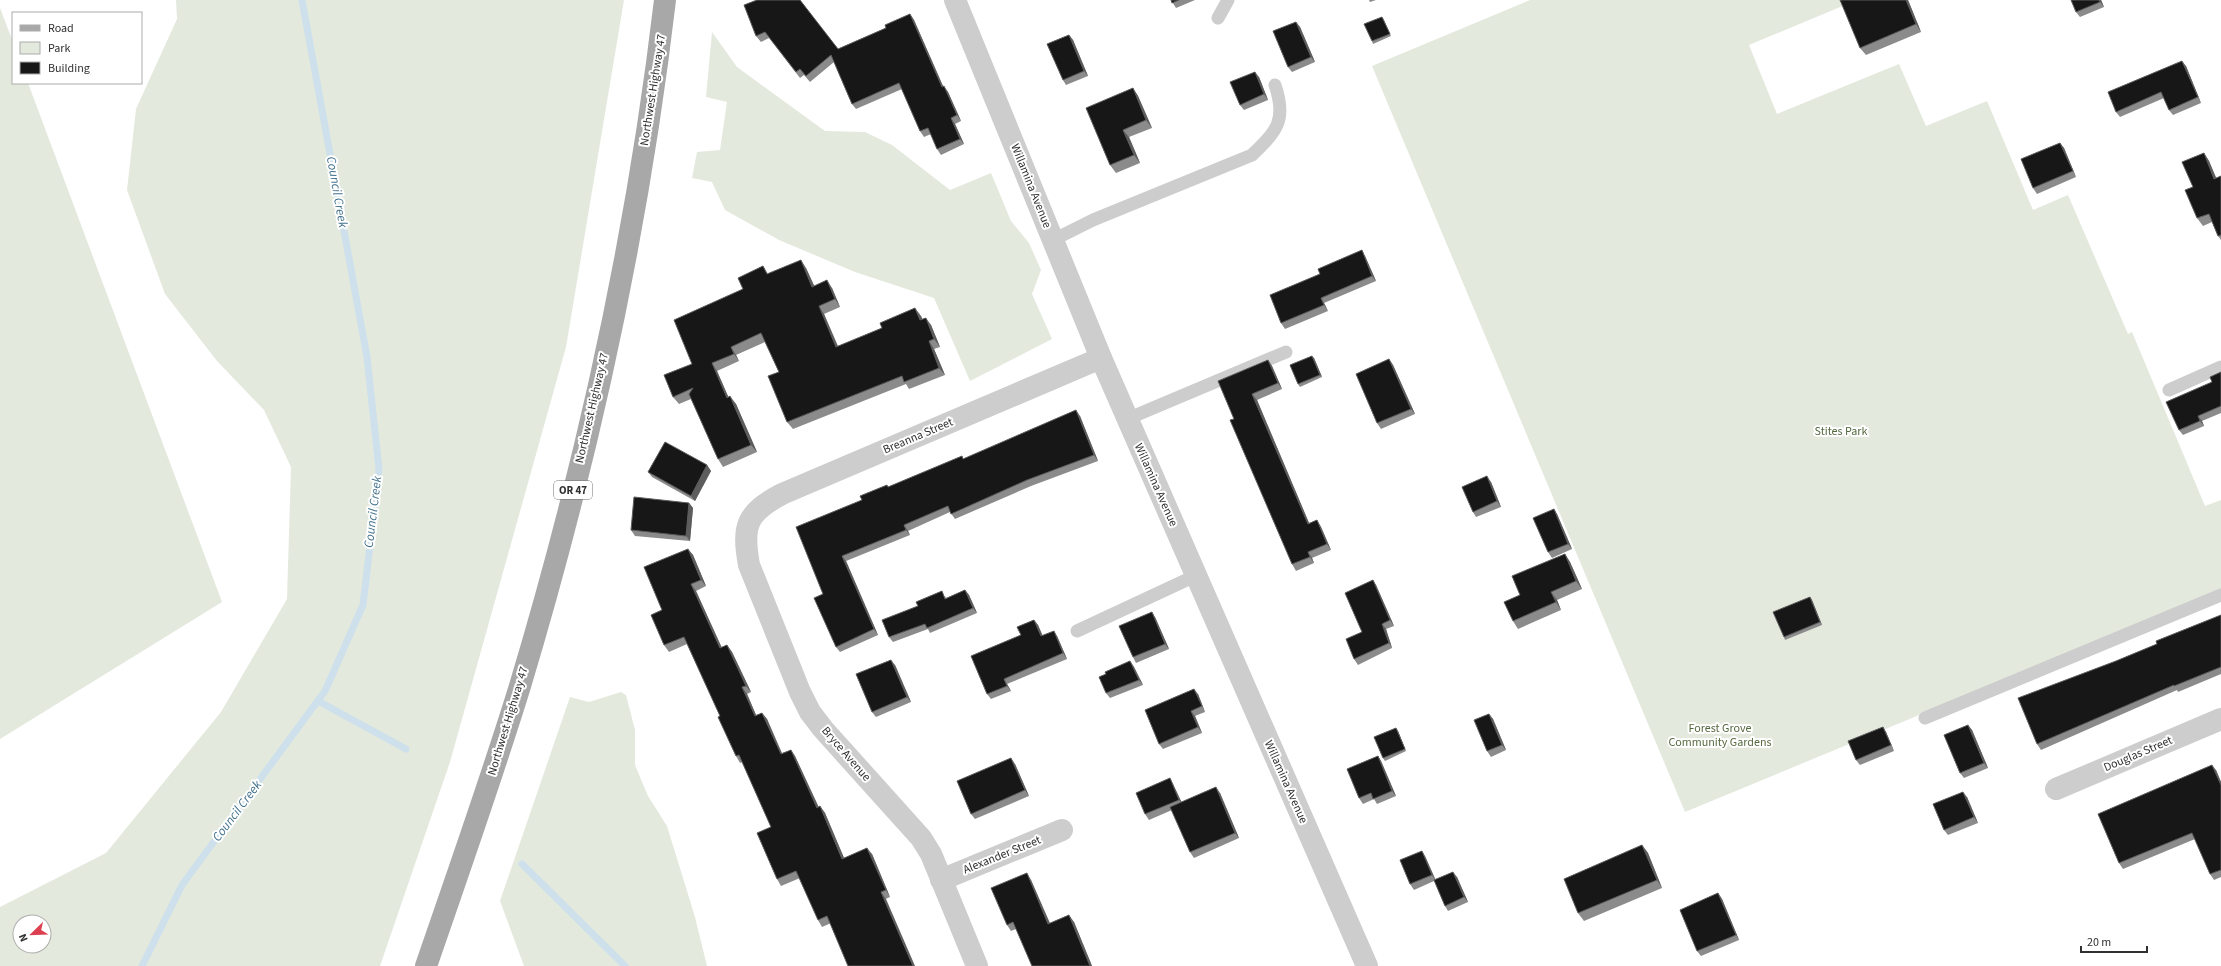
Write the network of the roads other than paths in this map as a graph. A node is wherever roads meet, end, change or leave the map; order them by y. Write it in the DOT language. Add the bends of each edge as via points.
graph roads {
  1 [pos="665,0"];
  2 [pos="955,0"];
  3 [pos="1228,0"];
  4 [pos="1218,18"];
  5 [pos="1275,85"];
  6 [pos="1053,240"];
  7 [pos="1286,352"];
  8 [pos="1101,358"];
  9 [pos="2221,367"];
  10 [pos="2169,390"];
  11 [pos="1127,419"];
  12 [pos="746,528"];
  13 [pos="1195,576"];
  14 [pos="2221,595"];
  15 [pos="1077,631"];
  16 [pos="1925,718"];
  17 [pos="2221,719"];
  18 [pos="2056,789"];
  19 [pos="1062,830"];
  20 [pos="942,880"];
  21 [pos="426,966"];
  22 [pos="977,966"];
  23 [pos="1367,966"];
  1 -- 21 [label="main road, Northwest Highway 47 / OR 47" via="660,48 628,241 569,507 518,693"];
  2 -- 6 [label="street, Willamina Avenue"];
  3 -- 4 [label="lane"];
  5 -- 6 [label="lane" via="1280,100 1280,120 1268,139 1252,155 1100,217"];
  6 -- 8 [label="street, Willamina Avenue"];
  7 -- 11 [label="lane"];
  8 -- 11 [label="street, Willamina Avenue"];
  8 -- 12 [label="street, Breanna Street" via="782,494 765,503"];
  9 -- 10 [label="lane"];
  11 -- 13 [label="street, Willamina Avenue"];
  12 -- 20 [label="street, Bryce Avenue" via="745,545 749,566 810,712 921,838"];
  13 -- 15 [label="lane"];
  13 -- 23 [label="street, Willamina Avenue"];
  14 -- 16 [label="lane"];
  17 -- 18 [label="street, Douglas Street"];
  19 -- 20 [label="street, Alexander Street"];
  20 -- 22 [label="street, Bryce Avenue"];
}
